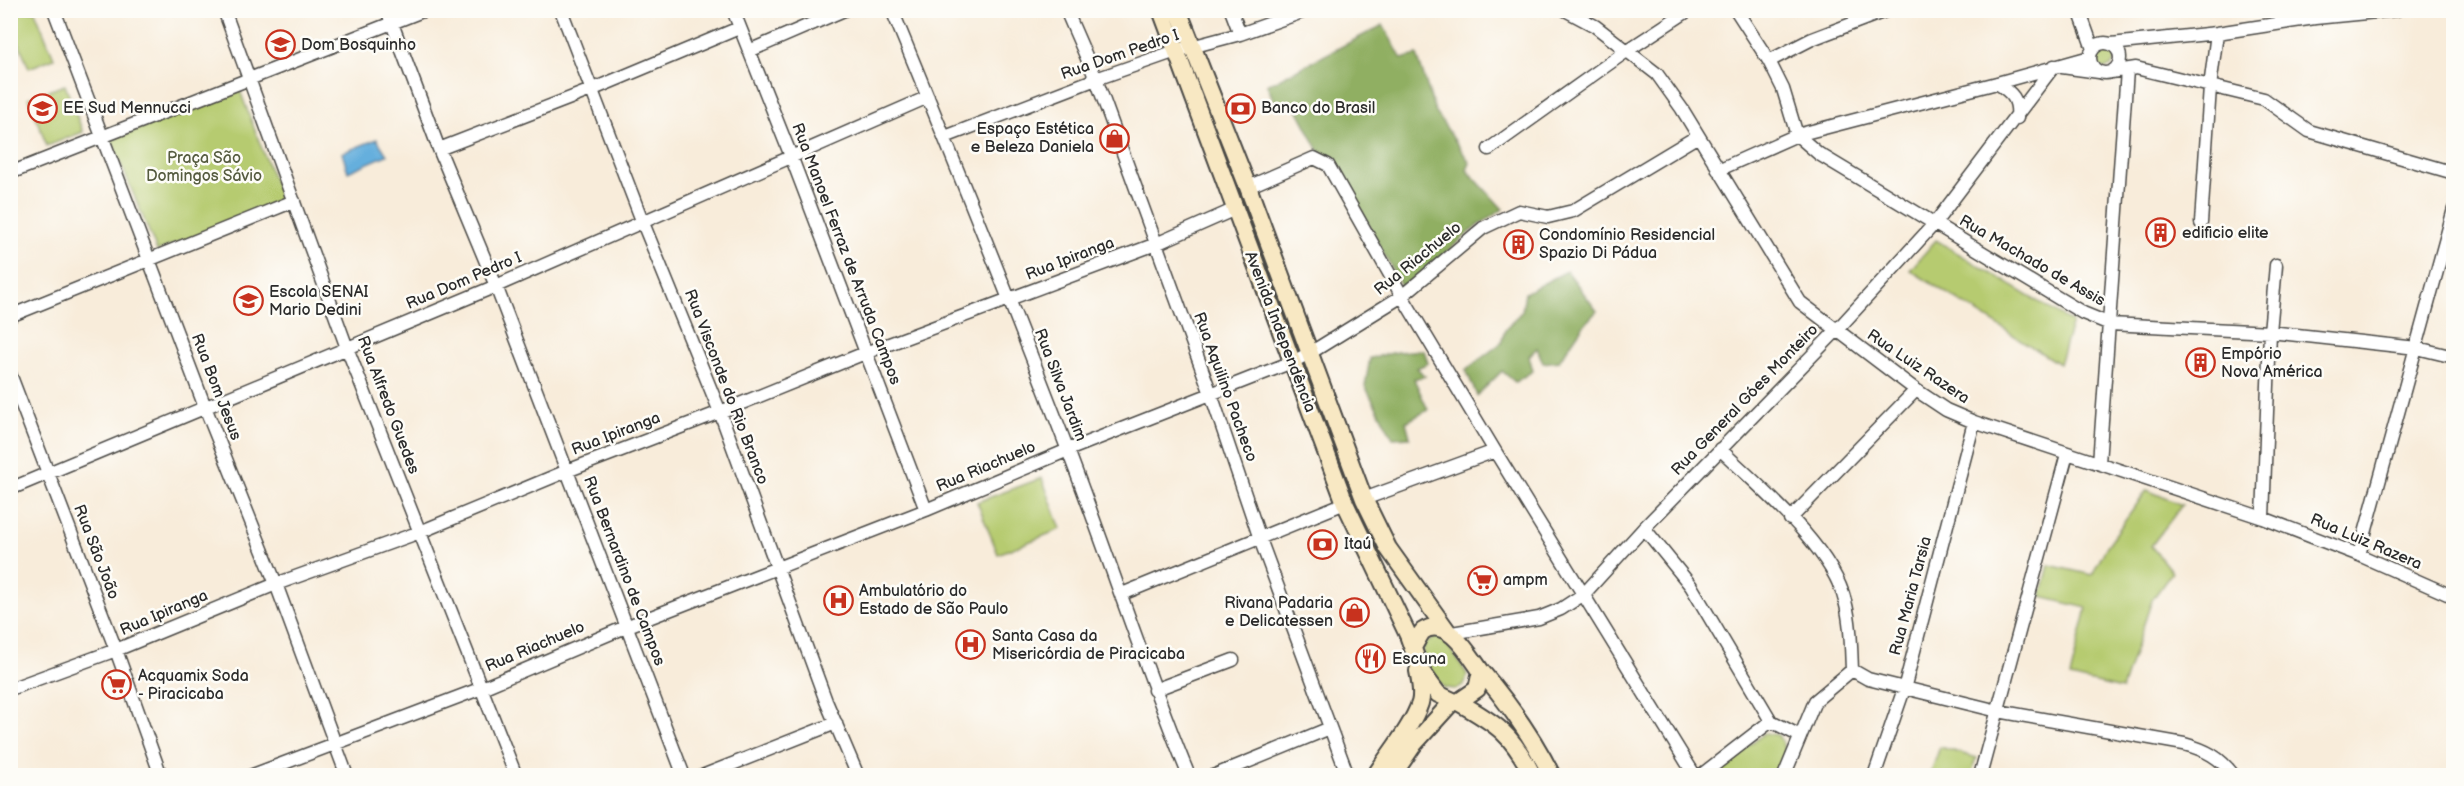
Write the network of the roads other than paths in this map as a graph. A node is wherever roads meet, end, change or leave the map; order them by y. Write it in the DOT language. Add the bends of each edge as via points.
graph roads {
  1 [pos="54,10"];
  2 [pos="224,10"];
  3 [pos="387,10"];
  4 [pos="425,10"];
  5 [pos="561,10"];
  6 [pos="733,10"];
  7 [pos="844,10"];
  8 [pos="892,10"];
  9 [pos="1066,10"];
  10 [pos="1161,10"];
  11 [pos="1178,10"];
  12 [pos="1231,10"];
  13 [pos="1308,10"];
  14 [pos="1565,10"];
  15 [pos="1689,10"];
  16 [pos="1737,10"];
  17 [pos="1888,10"];
  18 [pos="2079,10"];
  19 [pos="2397,10"];
  20 [pos="2315,14"];
  21 [pos="391,23"];
  22 [pos="739,28"];
  23 [pos="2217,33"];
  24 [pos="1240,34"];
  25 [pos="2111,44"];
  26 [pos="1193,48"];
  27 [pos="1628,50"];
  28 [pos="749,51"];
  29 [pos="1176,51"];
  30 [pos="2091,53"];
  31 [pos="2120,54"];
  32 [pos="1769,61"];
  33 [pos="2054,66"];
  34 [pos="2132,69"];
  35 [pos="2105,72"];
  36 [pos="1096,79"];
  37 [pos="248,80"];
  38 [pos="1997,83"];
  39 [pos="2210,87"];
  40 [pos="591,90"];
  41 [pos="928,97"];
  42 [pos="2017,118"];
  43 [pos="1797,135"];
  44 [pos="103,136"];
  45 [pos="1698,136"];
  46 [pos="945,137"];
  47 [pos="439,149"];
  48 [pos="1489,149"];
  49 [pos="791,156"];
  50 [pos="1718,170"];
  51 [pos="10,172"];
  52 [pos="2454,173"];
  53 [pos="1248,187"];
  54 [pos="294,201"];
  55 [pos="2454,209"];
  56 [pos="1233,210"];
  57 [pos="643,223"];
  58 [pos="1935,223"];
  59 [pos="2201,223"];
  60 [pos="1156,244"];
  61 [pos="150,259"];
  62 [pos="2276,265"];
  63 [pos="496,286"];
  64 [pos="1402,296"];
  65 [pos="1009,300"];
  66 [pos="10,316"];
  67 [pos="2110,324"];
  68 [pos="1836,331"];
  69 [pos="2270,332"];
  70 [pos="347,348"];
  71 [pos="2417,348"];
  72 [pos="865,353"];
  73 [pos="1310,353"];
  74 [pos="2454,357"];
  75 [pos="1292,362"];
  76 [pos="10,374"];
  77 [pos="1916,390"];
  78 [pos="1211,394"];
  79 [pos="205,407"];
  80 [pos="720,412"];
  81 [pos="1974,422"];
  82 [pos="1720,449"];
  83 [pos="1068,450"];
  84 [pos="1495,451"];
  85 [pos="2067,454"];
  86 [pos="2099,463"];
  87 [pos="567,471"];
  88 [pos="47,474"];
  89 [pos="10,489"];
  90 [pos="1364,499"];
  91 [pos="1345,503"];
  92 [pos="926,510"];
  93 [pos="2263,518"];
  94 [pos="1790,519"];
  95 [pos="1644,528"];
  96 [pos="420,532"];
  97 [pos="1260,539"];
  98 [pos="2359,555"];
  99 [pos="778,568"];
  100 [pos="276,584"];
  101 [pos="1122,594"];
  102 [pos="1584,594"];
  103 [pos="2454,597"];
  104 [pos="628,626"];
  105 [pos="1450,632"];
  106 [pos="116,650"];
  107 [pos="1414,651"];
  108 [pos="1233,660"];
  109 [pos="1852,670"];
  110 [pos="1480,671"];
  111 [pos="482,688"];
  112 [pos="10,689"];
  113 [pos="1904,689"];
  114 [pos="1154,690"];
  115 [pos="1455,702"];
  116 [pos="1998,711"];
  117 [pos="1771,721"];
  118 [pos="836,723"];
  119 [pos="1330,728"];
  120 [pos="1800,736"];
  121 [pos="334,742"];
  122 [pos="161,776"];
  123 [pos="250,776"];
  124 [pos="347,776"];
  125 [pos="516,776"];
  126 [pos="684,776"];
  127 [pos="702,776"];
  128 [pos="858,776"];
  129 [pos="1189,776"];
  130 [pos="1213,776"];
  131 [pos="1348,776"];
  132 [pos="1375,776"];
  133 [pos="1392,776"];
  134 [pos="1533,776"];
  135 [pos="1552,776"];
  136 [pos="1695,776"];
  137 [pos="1700,776"];
  138 [pos="1784,776"];
  139 [pos="1874,776"];
  140 [pos="1980,776"];
  141 [pos="2234,776"];
  1 -- 44 [label="street, Rua Bom Jesus"];
  2 -- 37 [label="street, Rua Alfredo Guedes"];
  3 -- 21 [label="street, Rua Bernardino de Campos"];
  4 -- 21 [label="street"];
  5 -- 40 [label="street, Rua Visconde do Rio Branco"];
  6 -- 22 [label="street, Rua Manoel Ferraz de Arruda Campos"];
  7 -- 28 [label="street"];
  8 -- 41 [label="street, Rua Silva Jardim"];
  9 -- 36 [label="street, Rua Aquilino Pacheco"];
  10 -- 29 [label="main road, Avenida Independência"];
  11 -- 26 [label="main road, Avenida Independência"];
  12 -- 24 [label="street"];
  13 -- 24 [label="street, Rua Dom Pedro I"];
  14 -- 27 [label="street, Rua Luiz Razera"];
  15 -- 27 [label="street"];
  16 -- 32 [label="street"];
  17 -- 32 [label="street" via="1812,39"];
  18 -- 30 [label="street"];
  19 -- 20 [label="street"];
  20 -- 23 [label="street"];
  21 -- 37 [label="street"];
  21 -- 47 [label="street, Rua Bernardino de Campos"];
  22 -- 28 [label="street, Rua Manoel Ferraz de Arruda Campos"];
  22 -- 40 [label="street"];
  23 -- 25 [label="street"];
  23 -- 39 [label="street"];
  24 -- 26 [label="street, Rua Dom Pedro I"];
  25 -- 30 [label="street" via="2101,43"];
  25 -- 31 [label="street"];
  26 -- 29 [label="street, Rua Dom Pedro I"];
  26 -- 53 [label="main road, Avenida Independência"];
  27 -- 45 [label="street, Rua Luiz Razera" via="1657,74"];
  27 -- 48 [label="street"];
  28 -- 49 [label="street, Rua Manoel Ferraz de Arruda Campos"];
  29 -- 36 [label="street, Rua Dom Pedro I"];
  29 -- 56 [label="main road, Avenida Independência"];
  30 -- 33 [label="street"];
  30 -- 35 [label="street" via="2092,66"];
  31 -- 34 [label="street"];
  31 -- 35 [label="street" via="2120,62"];
  32 -- 43 [label="street" via="1783,89"];
  33 -- 35 [label="street"];
  33 -- 38 [label="street"];
  33 -- 42 [label="street, Rua General Góes Monteiro"];
  34 -- 35 [label="street"];
  34 -- 39 [label="street"];
  34 -- 67 [label="street"];
  36 -- 46 [label="street, Rua Dom Pedro I"];
  36 -- 60 [label="street, Rua Aquilino Pacheco"];
  37 -- 44 [label="street"];
  37 -- 54 [label="street, Rua Alfredo Guedes"];
  38 -- 42 [label="street" via="2018,104"];
  38 -- 43 [label="street"];
  39 -- 52 [label="street" via="2264,99 2309,131"];
  39 -- 59 [label="street"];
  40 -- 47 [label="street"];
  40 -- 57 [label="street, Rua Visconde do Rio Branco"];
  41 -- 46 [label="street, Rua Silva Jardim"];
  41 -- 49 [label="street, Rua Dom Pedro I"];
  42 -- 58 [label="street, Rua General Góes Monteiro"];
  43 -- 50 [label="street"];
  43 -- 58 [label="street, Rua Machado de Assis" via="1819,154"];
  44 -- 51 [label="street"];
  44 -- 61 [label="street, Rua Bom Jesus"];
  45 -- 50 [label="street, Rua Luiz Razera"];
  45 -- 64 [label="street, Rua Riachuelo" via="1573,211 1548,217 1519,211 1483,228"];
  46 -- 65 [label="street, Rua Silva Jardim"];
  47 -- 63 [label="street, Rua Bernardino de Campos"];
  49 -- 57 [label="street, Rua Dom Pedro I"];
  49 -- 72 [label="street, Rua Manoel Ferraz de Arruda Campos"];
  50 -- 68 [label="street, Rua Luiz Razera" via="1800,302"];
  53 -- 64 [label="street" via="1314,158 1328,165"];
  53 -- 73 [label="main road, Avenida Independência"];
  54 -- 61 [label="street"];
  54 -- 70 [label="street, Rua Alfredo Guedes"];
  55 -- 71 [label="street"];
  56 -- 60 [label="street, Rua Ipiranga"];
  56 -- 75 [label="main road, Avenida Independência"];
  57 -- 63 [label="street, Rua Dom Pedro I"];
  57 -- 80 [label="street, Rua Visconde do Rio Branco"];
  58 -- 67 [label="street, Rua Machado de Assis" via="2083,313"];
  58 -- 68 [label="street, Rua General Góes Monteiro"];
  60 -- 65 [label="street, Rua Ipiranga"];
  60 -- 78 [label="street, Rua Aquilino Pacheco"];
  61 -- 66 [label="street"];
  61 -- 79 [label="street, Rua Bom Jesus"];
  62 -- 69 [label="street"];
  63 -- 70 [label="street, Rua Dom Pedro I"];
  63 -- 87 [label="street, Rua Bernardino de Campos"];
  64 -- 73 [label="street, Rua Riachuelo"];
  64 -- 84 [label="street"];
  65 -- 72 [label="street, Rua Ipiranga"];
  65 -- 83 [label="street, Rua Silva Jardim"];
  67 -- 69 [label="street, Rua Machado de Assis"];
  67 -- 86 [label="street"];
  68 -- 77 [label="street, Rua Luiz Razera"];
  68 -- 82 [label="street, Rua General Góes Monteiro"];
  69 -- 71 [label="street, Rua Machado de Assis"];
  69 -- 93 [label="street"];
  70 -- 79 [label="street, Rua Dom Pedro I"];
  70 -- 96 [label="street, Rua Alfredo Guedes"];
  71 -- 74 [label="street, Rua Machado de Assis"];
  71 -- 98 [label="street"];
  72 -- 80 [label="street, Rua Ipiranga"];
  72 -- 92 [label="street, Rua Manoel Ferraz de Arruda Campos"];
  73 -- 75 [label="street, Rua Riachuelo"];
  73 -- 90 [label="main road, Avenida Independência"];
  75 -- 78 [label="street, Rua Riachuelo"];
  75 -- 91 [label="main road, Avenida Independência"];
  76 -- 88 [label="street, Rua São João"];
  77 -- 81 [label="street, Rua Luiz Razera" via="1946,410"];
  77 -- 94 [label="street"];
  78 -- 83 [label="street, Rua Riachuelo"];
  78 -- 97 [label="street, Rua Aquilino Pacheco"];
  79 -- 88 [label="street, Rua Dom Pedro I"];
  79 -- 100 [label="street, Rua Bom Jesus"];
  80 -- 87 [label="street, Rua Ipiranga"];
  80 -- 99 [label="street, Rua Visconde do Rio Branco"];
  81 -- 85 [label="street, Rua Luiz Razera"];
  81 -- 113 [label="street, Rua Maria Tarsia"];
  82 -- 94 [label="street"];
  82 -- 95 [label="street, Rua General Góes Monteiro"];
  83 -- 92 [label="street, Rua Riachuelo"];
  83 -- 101 [label="street, Rua Silva Jardim"];
  84 -- 90 [label="street"];
  84 -- 102 [label="street"];
  85 -- 86 [label="street, Rua Luiz Razera"];
  85 -- 116 [label="street"];
  86 -- 93 [label="street, Rua Luiz Razera"];
  87 -- 96 [label="street, Rua Ipiranga"];
  87 -- 104 [label="street, Rua Bernardino de Campos"];
  88 -- 89 [label="street, Rua Dom Pedro I"];
  88 -- 106 [label="street, Rua São João"];
  90 -- 105 [label="main road, Avenida Independência" via="1388,548"];
  91 -- 97 [label="street"];
  91 -- 107 [label="main road, Avenida Independência"];
  92 -- 99 [label="street, Rua Riachuelo"];
  93 -- 98 [label="street, Rua Luiz Razera"];
  94 -- 109 [label="street" via="1829,564 1845,599"];
  95 -- 102 [label="street, Rua General Góes Monteiro"];
  95 -- 117 [label="street" via="1691,586"];
  96 -- 100 [label="street, Rua Ipiranga"];
  96 -- 111 [label="street, Rua Alfredo Guedes"];
  97 -- 101 [label="street"];
  97 -- 119 [label="street, Rua Aquilino Pacheco"];
  98 -- 103 [label="street, Rua Luiz Razera"];
  99 -- 104 [label="street, Rua Riachuelo"];
  99 -- 118 [label="street, Rua Visconde do Rio Branco"];
  100 -- 106 [label="street, Rua Ipiranga"];
  100 -- 121 [label="street, Rua Bom Jesus"];
  101 -- 114 [label="street, Rua Silva Jardim"];
  102 -- 105 [label="street, Rua General Góes Monteiro" via="1539,618"];
  102 -- 136 [label="street"];
  104 -- 111 [label="street, Rua Riachuelo"];
  104 -- 126 [label="street, Rua Bernardino de Campos"];
  105 -- 107 [label="main road" via="1432,628 1424,631"];
  105 -- 110 [label="main road"];
  106 -- 112 [label="street, Rua Ipiranga"];
  106 -- 122 [label="street, Rua São João"];
  107 -- 115 [label="main road" via="1430,685"];
  107 -- 132 [label="main road, Avenida Independência" via="1420,702"];
  108 -- 114 [label="street"];
  109 -- 113 [label="street"];
  109 -- 120 [label="street" via="1815,701"];
  110 -- 115 [label="main road" via="1477,689"];
  110 -- 135 [label="main road" via="1506,700"];
  111 -- 121 [label="street, Rua Riachuelo"];
  111 -- 125 [label="street, Rua Alfredo Guedes"];
  113 -- 116 [label="street"];
  113 -- 139 [label="street, Rua Maria Tarsia"];
  114 -- 129 [label="street, Rua Silva Jardim"];
  115 -- 133 [label="main road" via="1414,744"];
  115 -- 134 [label="main road" via="1488,718 1507,734"];
  116 -- 140 [label="street"];
  116 -- 141 [label="street" via="2206,750"];
  117 -- 120 [label="street"];
  117 -- 137 [label="street"];
  118 -- 127 [label="street"];
  118 -- 128 [label="street, Rua Visconde do Rio Branco"];
  119 -- 130 [label="street"];
  119 -- 131 [label="street, Rua Aquilino Pacheco"];
  120 -- 138 [label="street"];
  121 -- 123 [label="street, Rua Riachuelo"];
  121 -- 124 [label="street, Rua Bom Jesus"];
}
